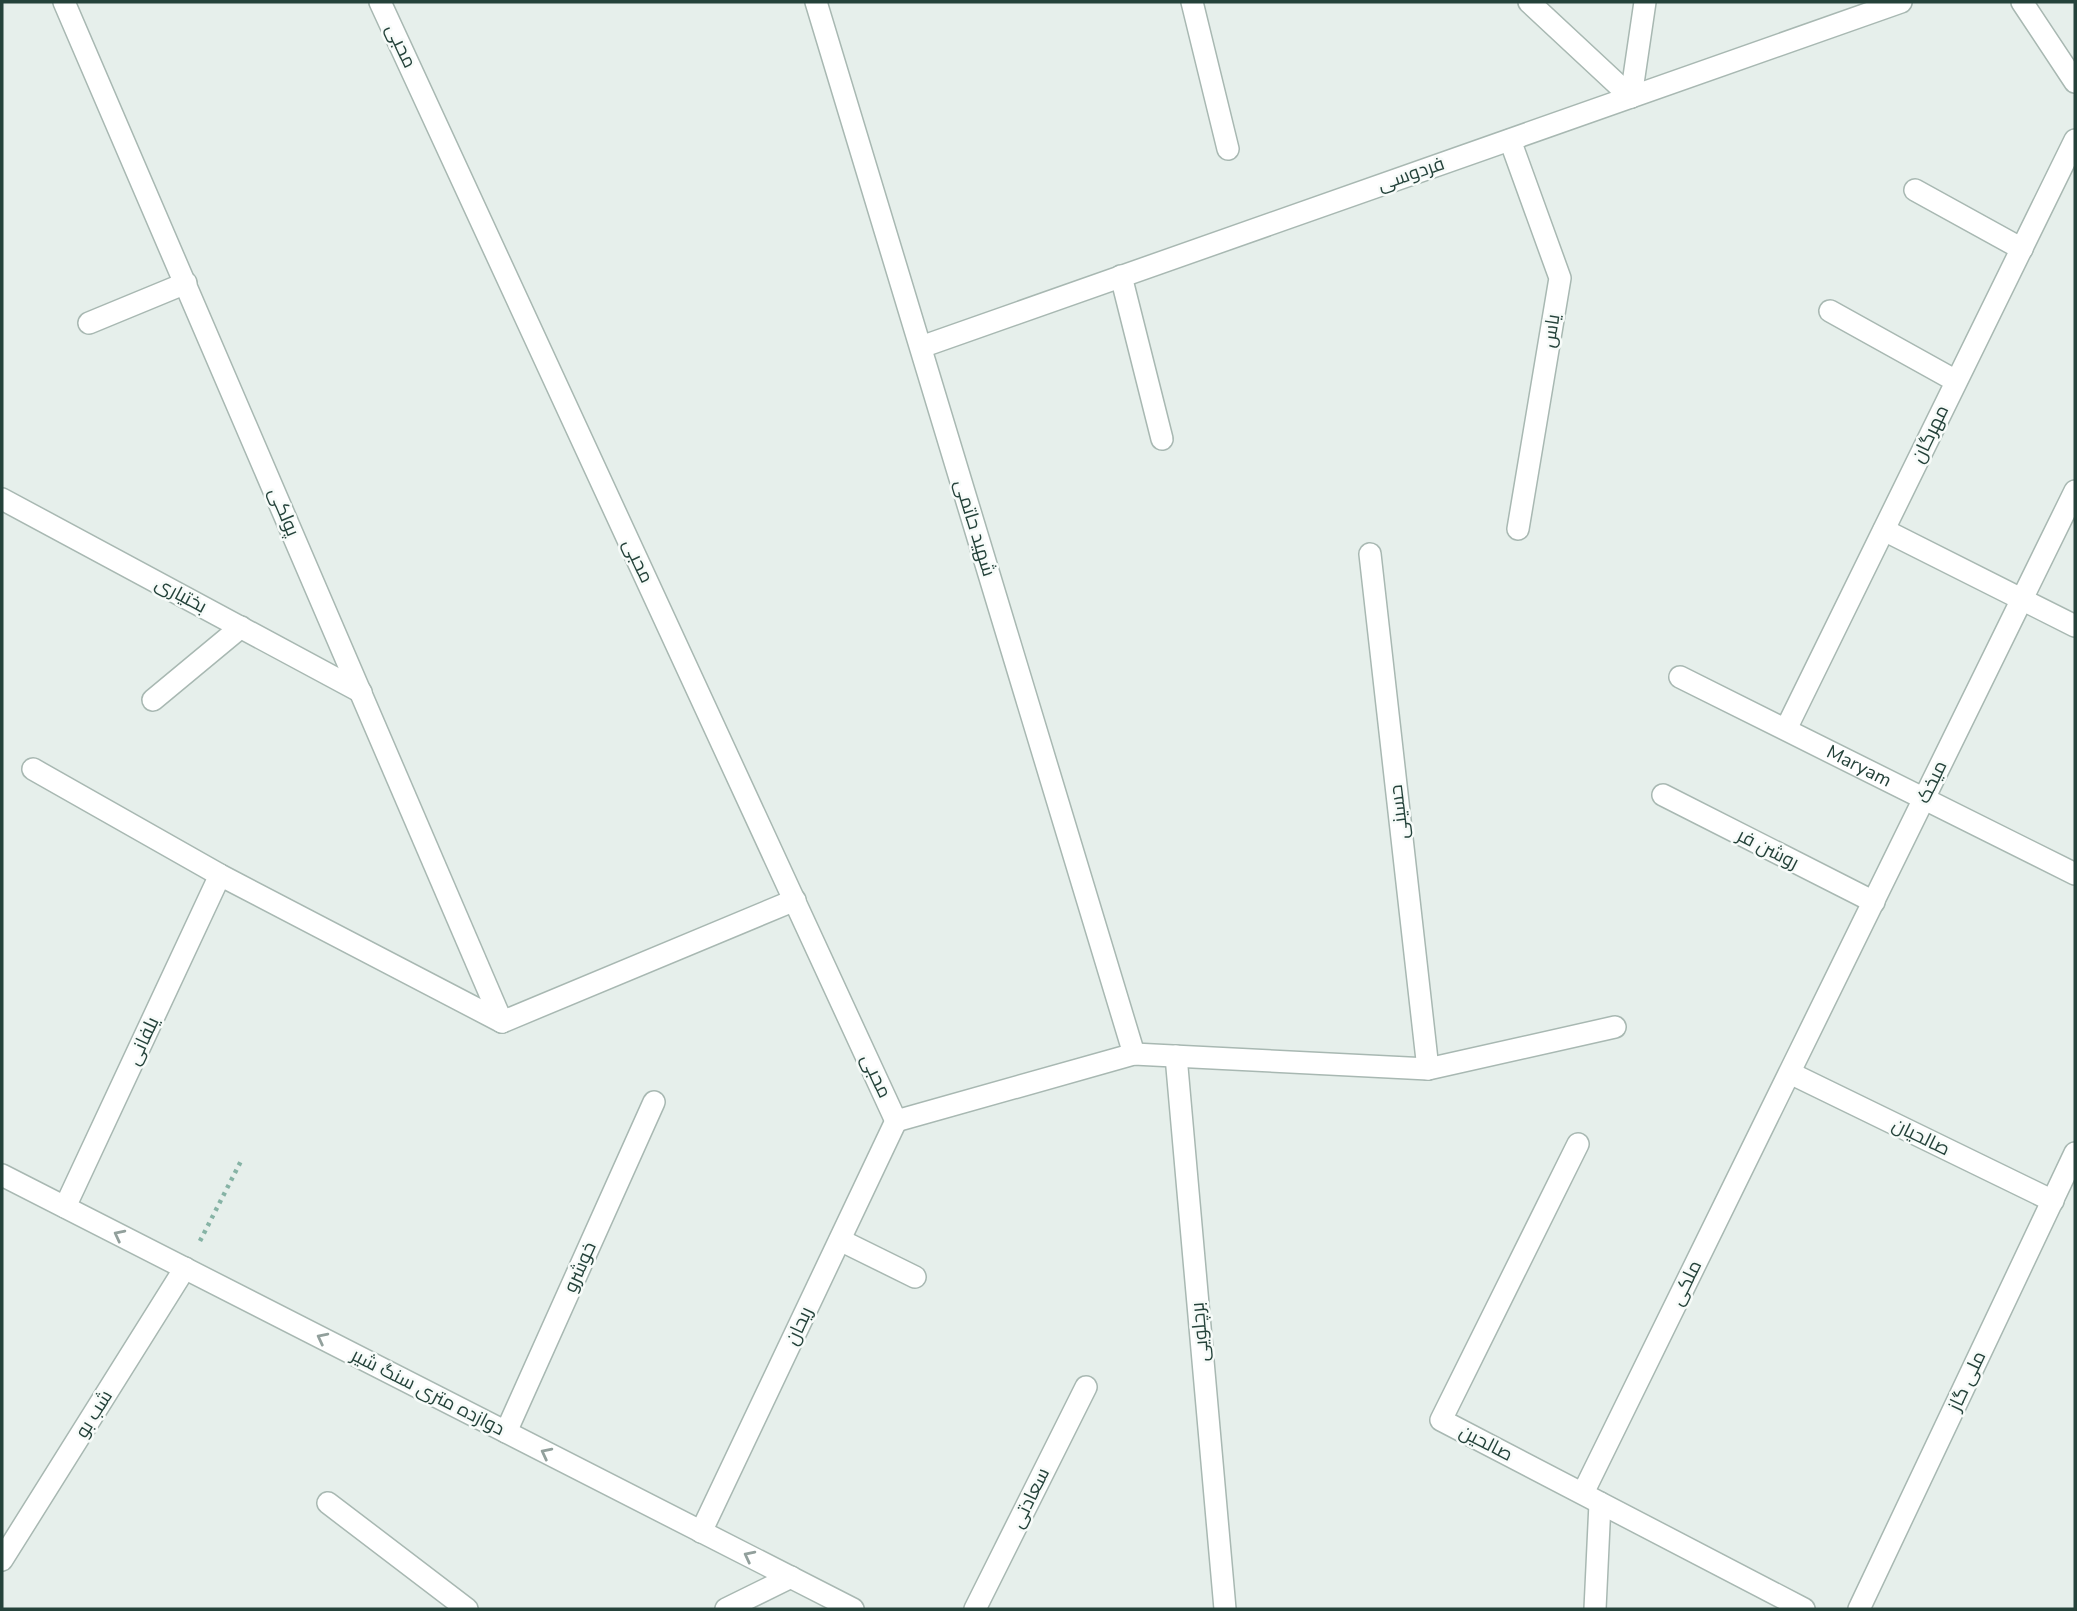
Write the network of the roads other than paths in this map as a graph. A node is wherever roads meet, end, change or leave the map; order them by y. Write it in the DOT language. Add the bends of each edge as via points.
graph roads {
  1 [pos="64,2"];
  2 [pos="380,2"];
  3 [pos="816,2"];
  4 [pos="1192,2"];
  5 [pos="1530,2"];
  6 [pos="1644,2"];
  7 [pos="1901,2"];
  8 [pos="2022,2"];
  9 [pos="2075,82"];
  10 [pos="1631,97"];
  11 [pos="1510,140"];
  12 [pos="2075,140"];
  13 [pos="1228,149"];
  14 [pos="1915,190"];
  15 [pos="2022,248"];
  16 [pos="1121,276"];
  17 [pos="186,283"];
  18 [pos="1830,311"];
  19 [pos="89,323"];
  20 [pos="920,347"];
  21 [pos="1956,381"];
  22 [pos="1162,439"];
  23 [pos="2075,491"];
  24 [pos="2,499"];
  25 [pos="1518,529"];
  26 [pos="1884,530"];
  27 [pos="1370,554"];
  28 [pos="2022,599"];
  29 [pos="2075,626"];
  30 [pos="241,627"];
  31 [pos="1680,677"];
  32 [pos="361,692"];
  33 [pos="153,700"];
  34 [pos="1786,729"];
  35 [pos="33,769"];
  36 [pos="1663,795"];
  37 [pos="1924,798"];
  38 [pos="2075,874"];
  39 [pos="220,875"];
  40 [pos="794,900"];
  41 [pos="1874,902"];
  42 [pos="502,1021"];
  43 [pos="1615,1027"];
  44 [pos="1134,1054"];
  45 [pos="1176,1056"];
  46 [pos="1428,1069"];
  47 [pos="1790,1073"];
  48 [pos="654,1102"];
  49 [pos="896,1121"];
  50 [pos="1578,1144"];
  51 [pos="2075,1153"];
  52 [pos="2,1175"];
  53 [pos="2053,1200"];
  54 [pos="65,1207"];
  55 [pos="840,1240"];
  56 [pos="185,1268"];
  57 [pos="915,1277"];
  58 [pos="1086,1387"];
  59 [pos="506,1432"];
  60 [pos="1592,1498"];
  61 [pos="328,1503"];
  62 [pos="701,1532"];
  63 [pos="2,1560"];
  64 [pos="791,1577"];
  65 [pos="467,1609"];
  66 [pos="726,1609"];
  67 [pos="853,1609"];
  68 [pos="975,1609"];
  69 [pos="1225,1609"];
  70 [pos="1595,1609"];
  71 [pos="1804,1609"];
  72 [pos="1859,1609"];
  1 -- 17 [label="street, پولکی"];
  2 -- 40 [label="street, محبی"];
  3 -- 20 [label="street, شهید حاتمی"];
  4 -- 13 [label="street"];
  5 -- 10 [label="street"];
  6 -- 10 [label="street"];
  7 -- 10 [label="street, فردوسی"];
  8 -- 9 [label="street"];
  10 -- 11 [label="street, فردوسی"];
  11 -- 16 [label="street, فردوسی"];
  11 -- 25 [label="street, یاس" via="1560,278"];
  12 -- 15 [label="street, مهرگان"];
  14 -- 15 [label="street"];
  15 -- 21 [label="street, مهرگان"];
  16 -- 20 [label="street, فردوسی"];
  16 -- 22 [label="street"];
  17 -- 19 [label="street"];
  17 -- 32 [label="street, پولکی"];
  18 -- 21 [label="street"];
  20 -- 44 [label="street, شهید حاتمی"];
  21 -- 26 [label="street, مهرگان"];
  23 -- 28 [label="street, میخک"];
  24 -- 30 [label="street, بختیاری"];
  26 -- 28 [label="street"];
  26 -- 34 [label="street, مهرگان"];
  27 -- 46 [label="street, حسینی"];
  28 -- 29 [label="street"];
  28 -- 37 [label="street, میخک"];
  30 -- 32 [label="street, بختیاری"];
  30 -- 33 [label="street"];
  31 -- 34 [label="street, Maryam"];
  32 -- 42 [label="street, پولکی"];
  34 -- 37 [label="street, Maryam"];
  35 -- 39 [label="street"];
  36 -- 41 [label="street, روشن فر"];
  37 -- 38 [label="street, Maryam"];
  37 -- 41 [label="street, میخک"];
  39 -- 42 [label="street"];
  39 -- 54 [label="street, یلفانی"];
  40 -- 42 [label="street"];
  40 -- 49 [label="street, محبی"];
  41 -- 47 [label="street, میخک"];
  43 -- 46 [label="street"];
  44 -- 45 [label="street"];
  44 -- 49 [label="street"];
  45 -- 46 [label="street"];
  45 -- 69 [label="street, برچلویی"];
  47 -- 53 [label="street, صالحیان"];
  47 -- 60 [label="street, ملکی"];
  48 -- 59 [label="street, خوشرو"];
  49 -- 55 [label="street, ریحان"];
  50 -- 60 [label="street, صالحین" via="1441,1420"];
  51 -- 53 [label="street, ملی گاز"];
  52 -- 54 [label="street, دوازده متری سنگ شیر"];
  53 -- 72 [label="street, ملی گاز"];
  56 -- 54 [label="street, دوازده متری سنگ شیر, one-way"];
  55 -- 57 [label="street"];
  55 -- 62 [label="street, ریحان"];
  59 -- 56 [label="street, دوازده متری سنگ شیر, one-way"];
  56 -- 63 [label="street, شب بو"];
  58 -- 68 [label="street, سعادتی"];
  62 -- 59 [label="street, دوازده متری سنگ شیر, one-way"];
  60 -- 70 [label="street, ملکی"];
  60 -- 71 [label="street, صالحین"];
  61 -- 65 [label="street"];
  64 -- 62 [label="street, دوازده متری سنگ شیر, one-way"];
  64 -- 66 [label="street"];
  64 -- 67 [label="street, دوازده متری سنگ شیر"];
}
